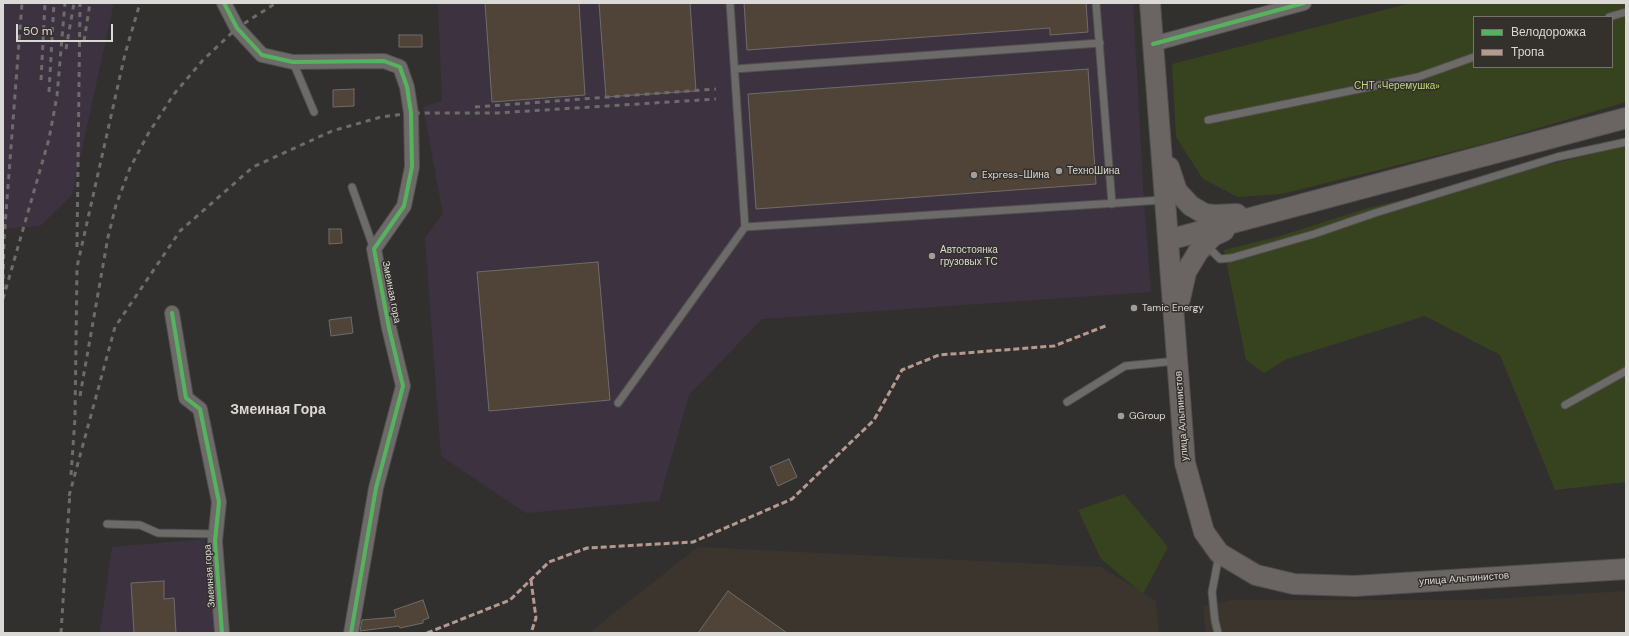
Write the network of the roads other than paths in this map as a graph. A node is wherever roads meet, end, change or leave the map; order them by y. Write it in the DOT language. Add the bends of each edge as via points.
graph roads {
  1 [pos="224,3"];
  2 [pos="730,3"];
  3 [pos="1096,3"];
  4 [pos="1150,3"];
  5 [pos="1304,3"];
  6 [pos="1626,12"];
  7 [pos="1612,16"];
  8 [pos="1100,43"];
  9 [pos="1153,44"];
  10 [pos="1473,57"];
  11 [pos="293,62"];
  12 [pos="735,69"];
  13 [pos="314,112"];
  14 [pos="1158,113"];
  15 [pos="1626,118"];
  16 [pos="1208,120"];
  17 [pos="1626,142"];
  18 [pos="352,187"];
  19 [pos="1165,200"];
  20 [pos="1112,204"];
  21 [pos="1302,204"];
  22 [pos="1256,217"];
  23 [pos="745,227"];
  24 [pos="1168,240"];
  25 [pos="1204,244"];
  26 [pos="374,249"];
  27 [pos="172,313"];
  28 [pos="1178,357"];
  29 [pos="1626,372"];
  30 [pos="1067,402"];
  31 [pos="618,403"];
  32 [pos="1565,405"];
  33 [pos="107,524"];
  34 [pos="216,534"];
  35 [pos="1219,553"];
  36 [pos="1626,569"];
  37 [pos="222,633"];
  38 [pos="351,633"];
  39 [pos="1218,633"];
  1 -- 11 [label="street" via="238,28 262,55"];
  2 -- 12 [label="lane"];
  3 -- 8 [label="lane"];
  4 -- 9 [label="main road, улица Альпинистов"];
  5 -- 9 [label="street"];
  6 -- 7 [label="lane"];
  8 -- 12 [label="lane"];
  8 -- 20 [label="lane"];
  9 -- 14 [label="main road, улица Альпинистов"];
  10 -- 16 [label="lane" via="1418,77"];
  11 -- 13 [label="lane"];
  11 -- 26 [label="street, Змеиная гора" via="384,61 400,67 407,87 411,113 412,167 404,206"];
  12 -- 23 [label="lane"];
  14 -- 19 [label="main road, улица Альпинистов"];
  14 -- 21 [label="main road" via="1173,181 1177,191 1191,206 1206,214 1234,215"];
  15 -- 21 [label="main road"];
  17 -- 25 [label="lane" via="1557,157 1231,258 1220,259"];
  18 -- 26 [label="lane"];
  19 -- 20 [label="lane"];
  19 -- 24 [label="main road, улица Альпинистов"];
  20 -- 23 [label="lane"];
  21 -- 22 [label="main road"];
  22 -- 24 [label="main road"];
  22 -- 25 [label="main road" via="1213,236"];
  23 -- 31 [label="lane"];
  24 -- 28 [label="main road, улица Альпинистов"];
  25 -- 28 [label="main road" via="1186,272 1181,290"];
  26 -- 38 [label="street, Змеиная гора" via="403,386 376,488"];
  27 -- 34 [label="street, Змеиная гора" via="186,398 200,410 220,502"];
  28 -- 30 [label="lane" via="1125,366"];
  28 -- 35 [label="main road, улица Альпинистов" via="1185,463 1204,532"];
  29 -- 32 [label="lane"];
  33 -- 34 [label="lane" via="140,525 158,533"];
  34 -- 37 [label="street, Змеиная гора"];
  35 -- 36 [label="main road, улица Альпинистов" via="1256,575 1294,584 1354,586"];
  35 -- 39 [label="lane" via="1212,592"];
}
